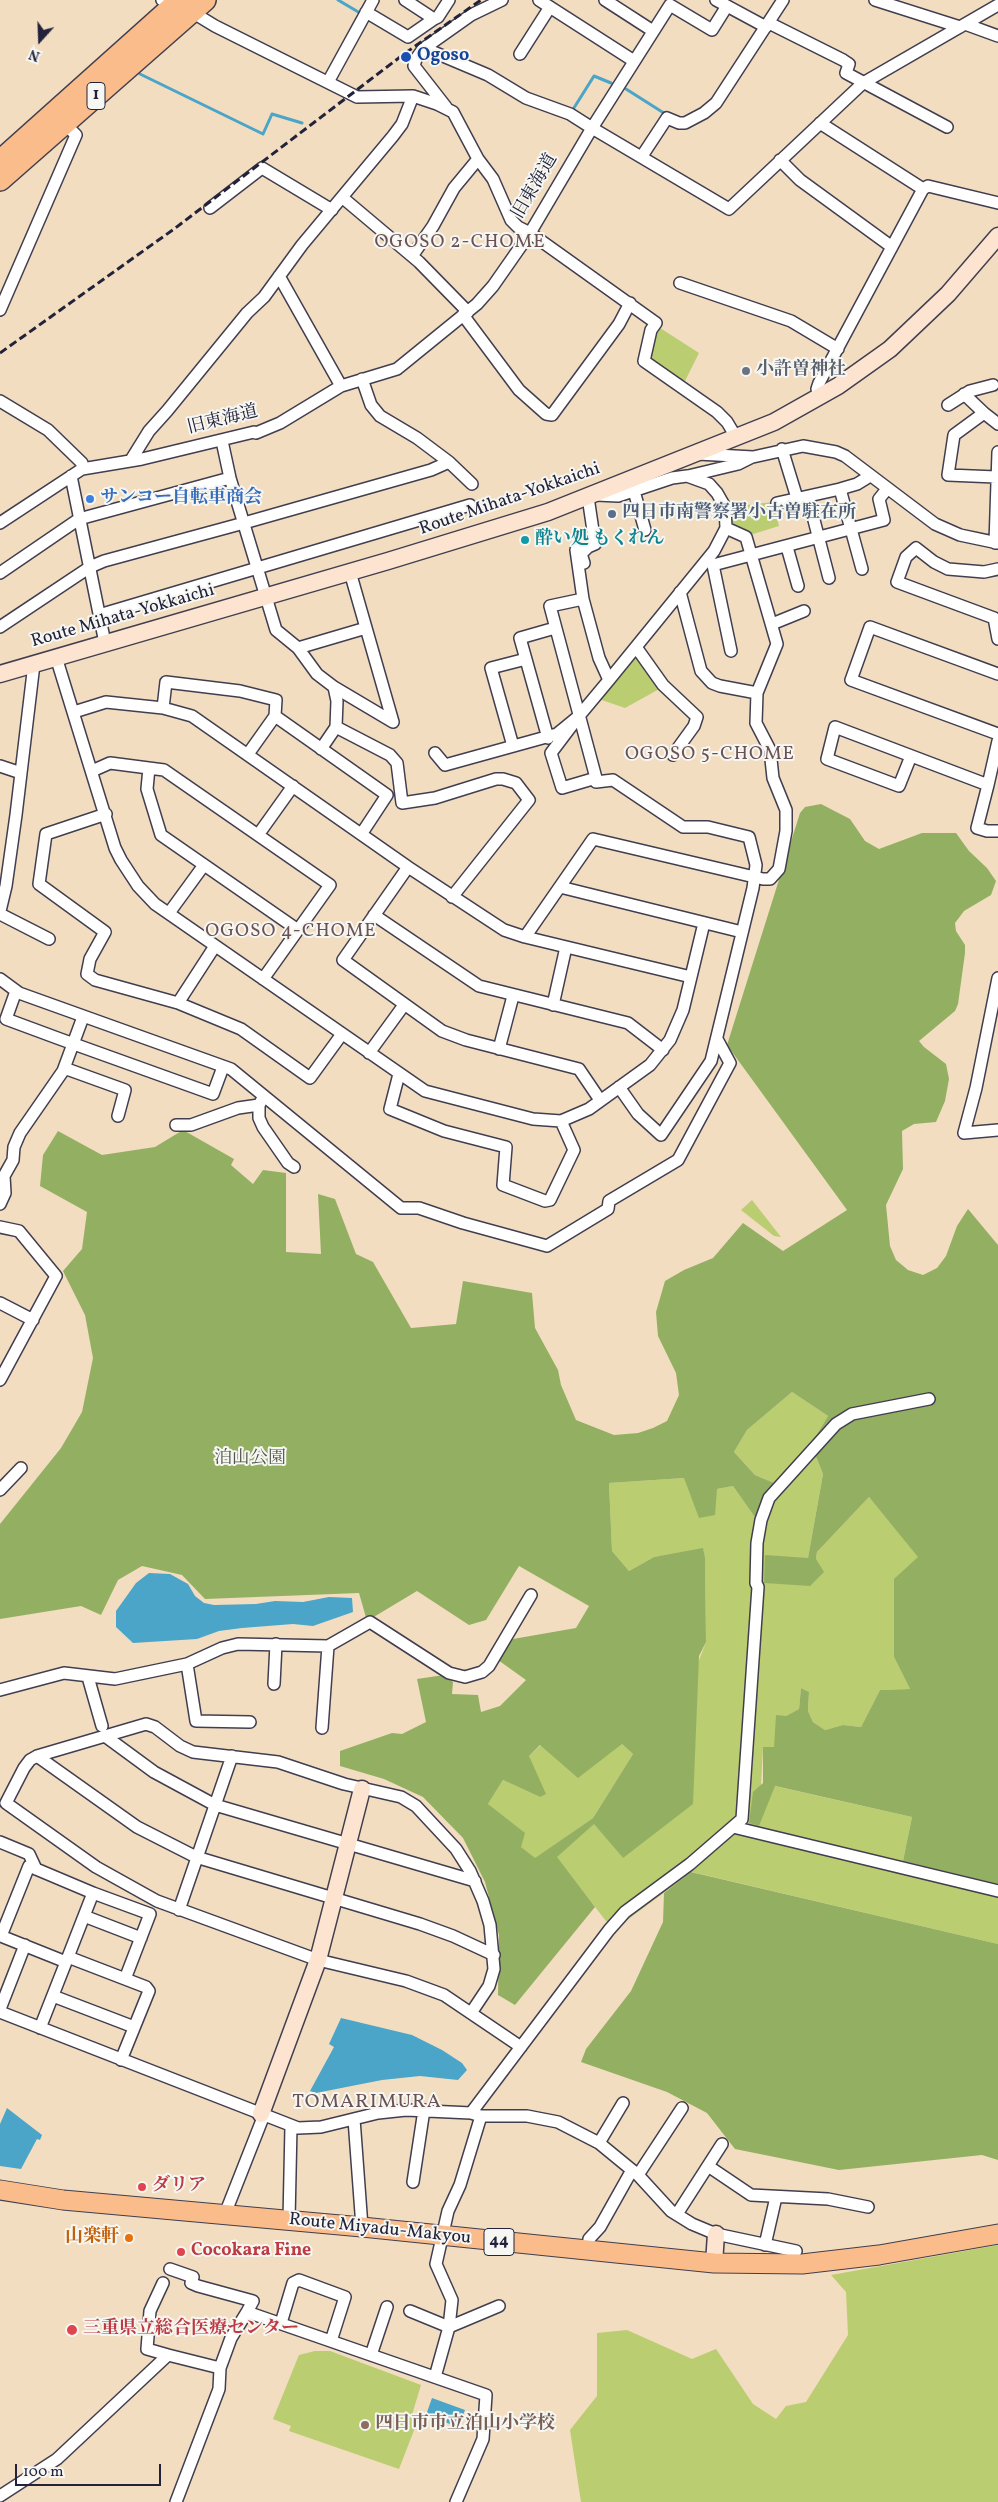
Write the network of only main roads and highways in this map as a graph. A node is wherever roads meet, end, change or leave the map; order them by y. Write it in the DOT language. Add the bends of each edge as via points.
graph roads {
  1 [pos="183,3"];
  2 [pos="0,161"];
  3 [pos="0,180"];
  4 [pos="998,236"];
  5 [pos="0,674"];
  6 [pos="362,1789"];
  7 [pos="262,2114"];
  8 [pos="0,2190"];
  9 [pos="716,2234"];
  10 [pos="998,2234"];
  11 [pos="714,2264"];
  1 -- 2 [label="highway, 1"];
  1 -- 3 [label="highway, 1" via="65,124"];
  4 -- 5 [label="main road, Route Mihata-Yokkaichi" via="908,334 857,374 774,422 538,515"];
  6 -- 7 [label="main road" via="318,1960"];
  8 -- 11 [label="main road, Route Miyadu-Makyou / 44" via="63,2200"];
  9 -- 11 [label="main road"];
  10 -- 11 [label="main road, Route Miyadu-Makyou / 44" via="879,2255 802,2264"];
}
